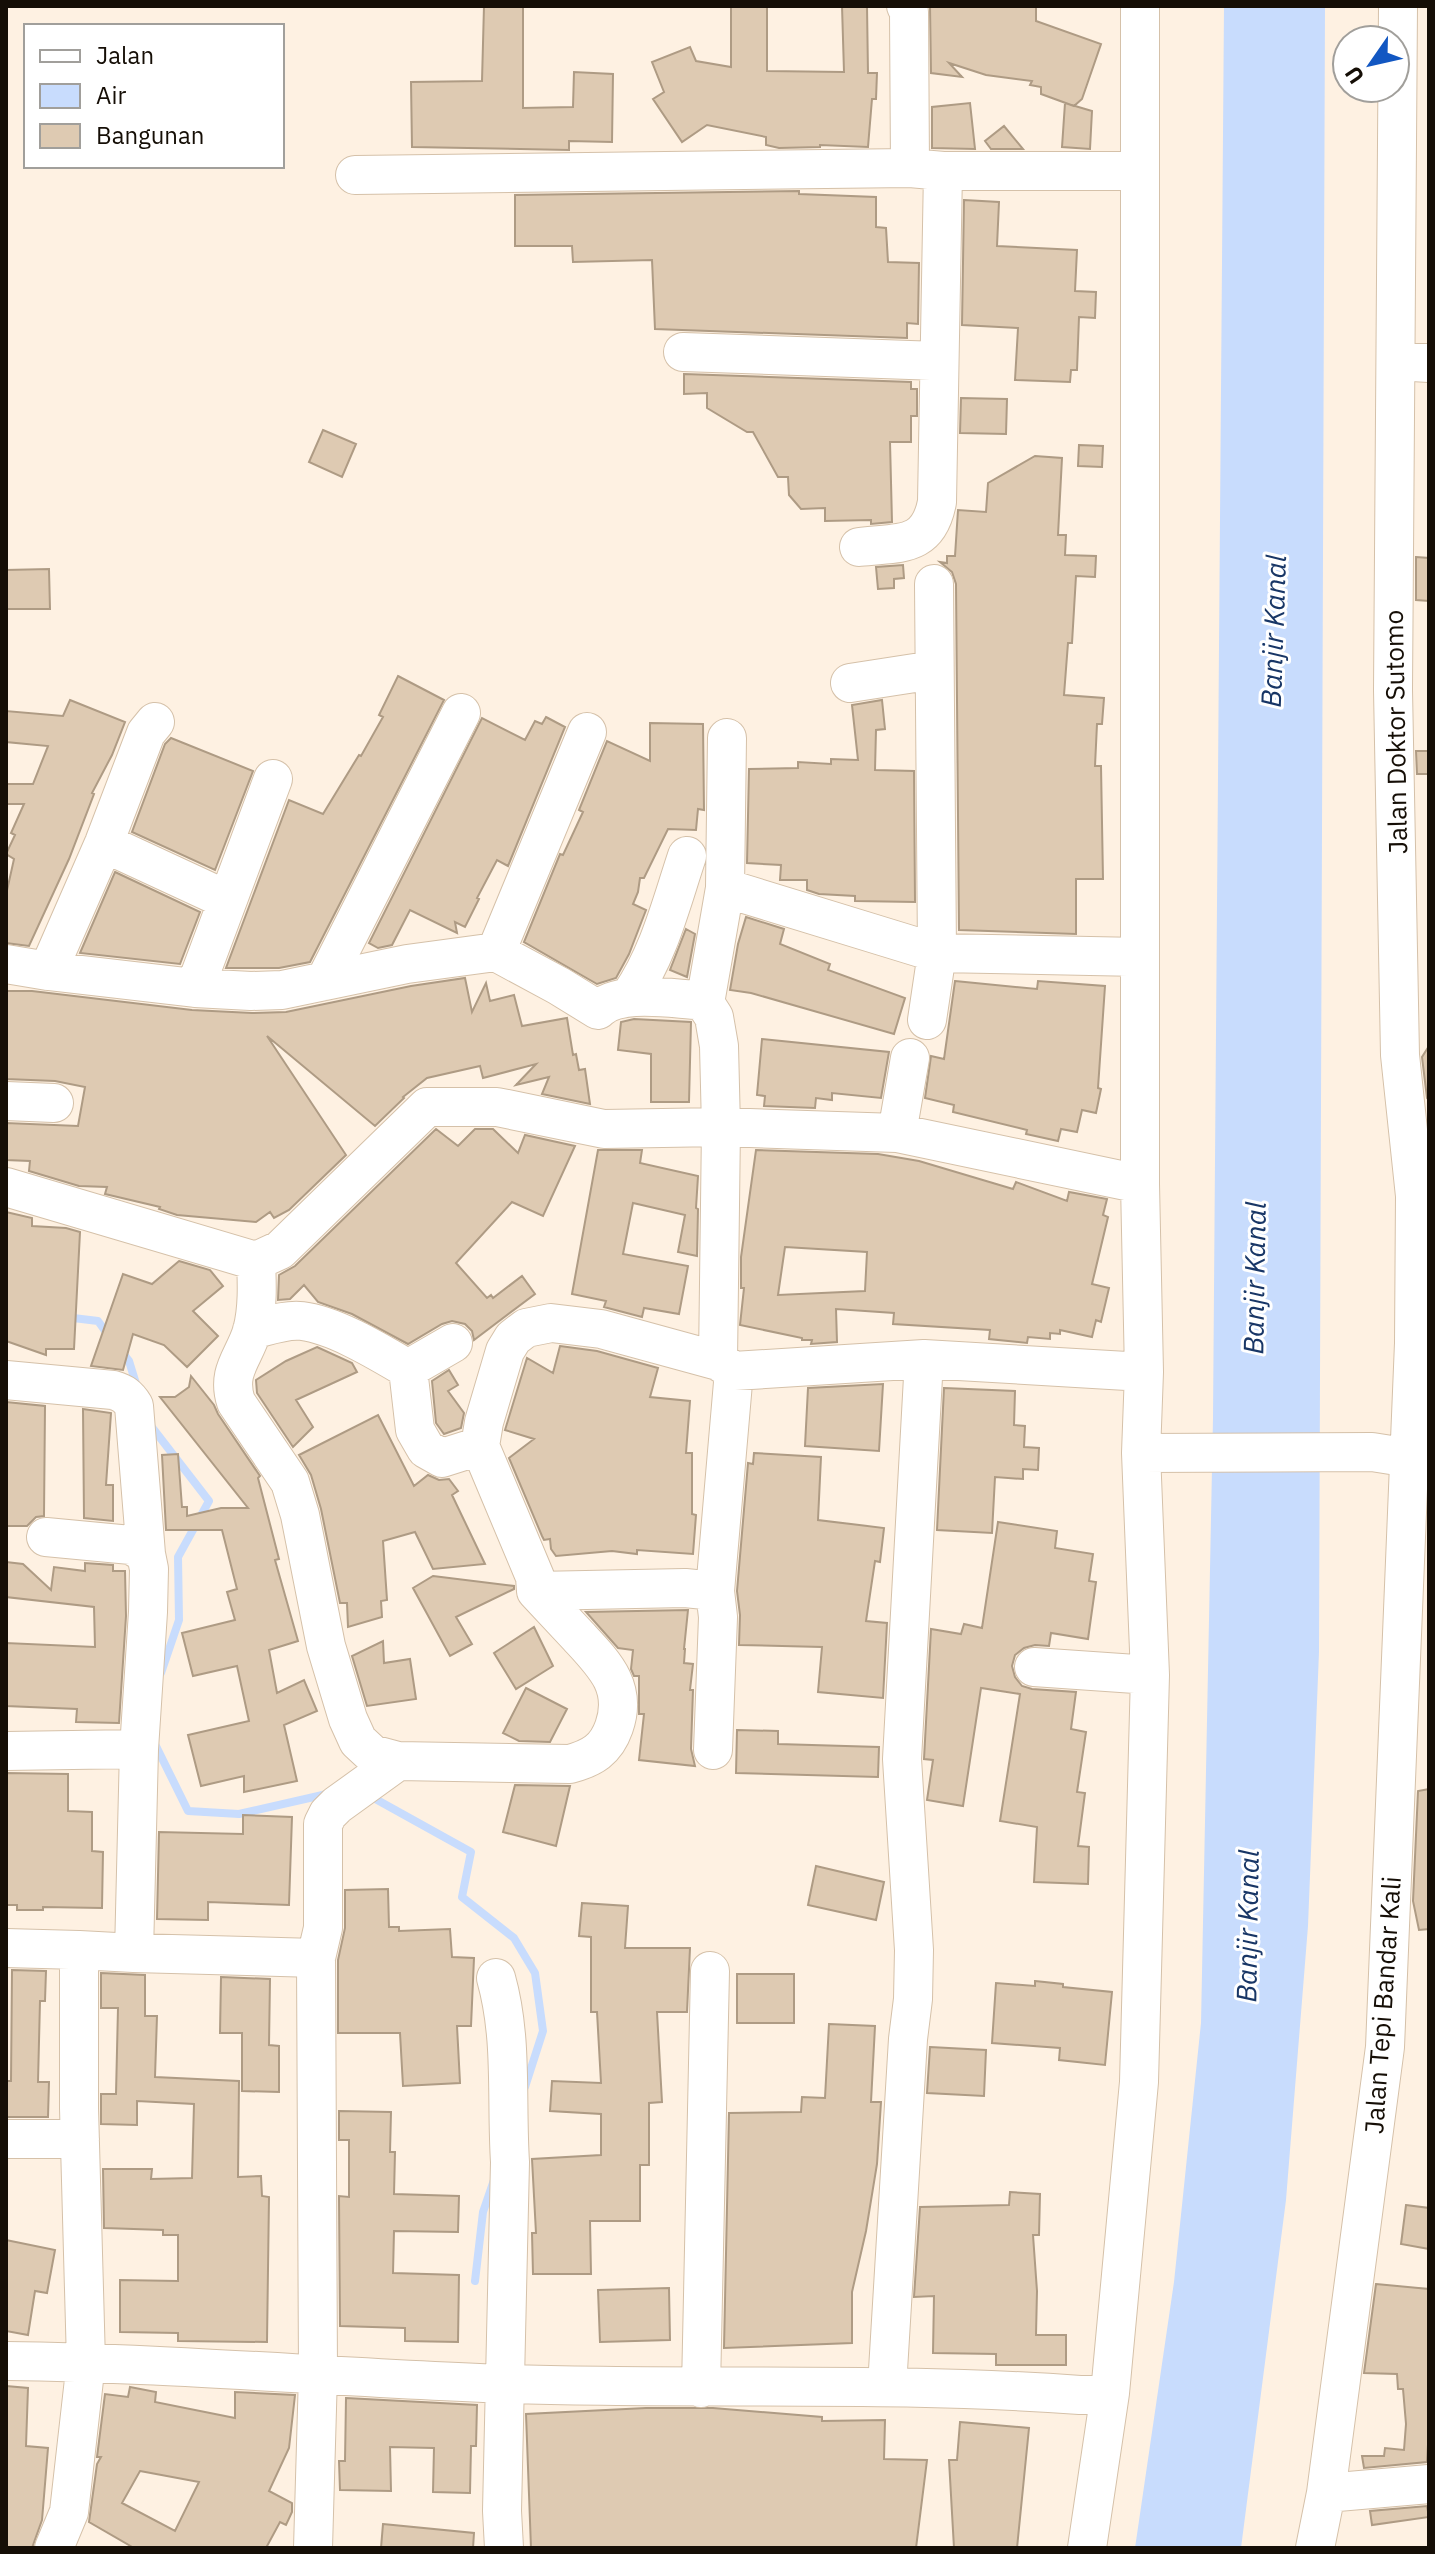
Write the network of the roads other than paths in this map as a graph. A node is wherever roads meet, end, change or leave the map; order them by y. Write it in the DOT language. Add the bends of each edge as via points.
graph roads {
  1 [pos="906,6"];
  2 [pos="1140,6"];
  3 [pos="1398,6"];
  4 [pos="927,169"];
  5 [pos="1139,171"];
  6 [pos="355,175"];
  7 [pos="683,352"];
  8 [pos="938,361"];
  9 [pos="1412,362"];
  10 [pos="859,547"];
  11 [pos="934,584"];
  12 [pos="934,670"];
  13 [pos="850,683"];
  14 [pos="461,713"];
  15 [pos="155,722"];
  16 [pos="587,732"];
  17 [pos="727,738"];
  18 [pos="273,779"];
  19 [pos="104,843"];
  20 [pos="687,856"];
  21 [pos="725,888"];
  22 [pos="227,900"];
  23 [pos="496,952"];
  24 [pos="937,953"];
  25 [pos="1140,957"];
  26 [pos="6,964"];
  27 [pos="48,971"];
  28 [pos="325,981"];
  29 [pos="195,988"];
  30 [pos="630,996"];
  31 [pos="705,1003"];
  32 [pos="927,1020"];
  33 [pos="910,1058"];
  34 [pos="6,1101"];
  35 [pos="54,1103"];
  36 [pos="721,1127"];
  37 [pos="897,1133"];
  38 [pos="1140,1184"];
  39 [pos="6,1187"];
  40 [pos="256,1261"];
  41 [pos="252,1330"];
  42 [pos="453,1343"];
  43 [pos="924,1359"];
  44 [pos="726,1366"];
  45 [pos="408,1369"];
  46 [pos="1144,1372"];
  47 [pos="6,1380"];
  48 [pos="480,1446"];
  49 [pos="1143,1453"];
  50 [pos="1410,1458"];
  51 [pos="46,1537"];
  52 [pos="146,1554"];
  53 [pos="536,1591"];
  54 [pos="715,1591"];
  55 [pos="1034,1667"];
  56 [pos="1150,1675"];
  57 [pos="139,1749"];
  58 [pos="713,1750"];
  59 [pos="6,1751"];
  60 [pos="389,1766"];
  61 [pos="6,1948"];
  62 [pos="79,1950"];
  63 [pos="134,1953"];
  64 [pos="316,1958"];
  65 [pos="710,1971"];
  66 [pos="496,1978"];
  67 [pos="6,2139"];
  68 [pos="80,2139"];
  69 [pos="6,2361"];
  70 [pos="86,2362"];
  71 [pos="318,2374"];
  72 [pos="505,2384"];
  73 [pos="887,2387"];
  74 [pos="701,2388"];
  75 [pos="1110,2393"];
  76 [pos="1429,2484"];
  77 [pos="1326,2493"];
  78 [pos="54,2548"];
  79 [pos="313,2548"];
  80 [pos="504,2548"];
  81 [pos="1087,2548"];
  82 [pos="1315,2548"];
  1 -- 4 [label="street"];
  2 -- 5 [label="street"];
  3 -- 9 [label="street, Jalan Doktor Sutomo"];
  4 -- 5 [label="street"];
  4 -- 6 [label="street"];
  4 -- 8 [label="street"];
  5 -- 25 [label="street"];
  7 -- 8 [label="street"];
  8 -- 10 [label="street" via="934,516 921,536"];
  9 -- 50 [label="street, Jalan Doktor Sutomo" via="1393,690 1400,1039 1415,1196"];
  11 -- 12 [label="street"];
  12 -- 13 [label="street"];
  12 -- 24 [label="street"];
  14 -- 28 [label="street"];
  15 -- 19 [label="street" via="146,733"];
  16 -- 23 [label="street"];
  17 -- 21 [label="street"];
  18 -- 22 [label="street"];
  19 -- 22 [label="street"];
  19 -- 27 [label="street"];
  20 -- 30 [label="street" via="661,938"];
  21 -- 24 [label="street"];
  21 -- 31 [label="street"];
  22 -- 29 [label="street"];
  23 -- 28 [label="street"];
  23 -- 30 [label="street" via="598,1010"];
  24 -- 25 [label="street"];
  24 -- 32 [label="street"];
  25 -- 38 [label="street"];
  26 -- 27 [label="street"];
  27 -- 29 [label="street"];
  28 -- 29 [label="street" via="282,990"];
  30 -- 31 [label="street"];
  31 -- 36 [label="street" via="714,1017 719,1046"];
  33 -- 37 [label="street"];
  34 -- 35 [label="street"];
  36 -- 37 [label="street"];
  36 -- 40 [label="street" via="604,1129 497,1107 427,1107 280,1250"];
  36 -- 44 [label="street"];
  37 -- 38 [label="street"];
  38 -- 46 [label="street"];
  39 -- 40 [label="street"];
  40 -- 41 [label="street"];
  41 -- 45 [label="street" via="303,1321 338,1332"];
  41 -- 60 [label="street" via="232,1390 290,1482 326,1646 348,1719 358,1741"];
  42 -- 45 [label="street"];
  43 -- 44 [label="street"];
  43 -- 46 [label="street"];
  43 -- 73 [label="street" via="902,1759 913,1999"];
  44 -- 48 [label="street" via="601,1329 551,1323 526,1328 505,1351"];
  44 -- 54 [label="street"];
  45 -- 48 [label="street" via="415,1430 426,1449 442,1458"];
  46 -- 49 [label="street"];
  47 -- 52 [label="street" via="113,1390 129,1397 134,1406"];
  48 -- 53 [label="street" via="535,1577"];
  49 -- 50 [label="street" via="1372,1452"];
  49 -- 56 [label="street"];
  50 -- 77 [label="street, Jalan Tepi Bandar Kali" via="1385,2047"];
  51 -- 52 [label="street" via="131,1545"];
  52 -- 57 [label="street" via="148,1612"];
  53 -- 54 [label="street"];
  53 -- 60 [label="street" via="606,1667 616,1687 618,1715 609,1742 590,1759 570,1764"];
  54 -- 58 [label="street"];
  55 -- 56 [label="street"];
  56 -- 75 [label="street" via="1139,2082"];
  57 -- 59 [label="street"];
  57 -- 63 [label="street"];
  60 -- 64 [label="street" via="337,1805 323,1824 323,1915"];
  61 -- 62 [label="street"];
  62 -- 63 [label="street"];
  62 -- 68 [label="street"];
  63 -- 64 [label="street"];
  64 -- 71 [label="street"];
  65 -- 74 [label="street"];
  66 -- 72 [label="street" via="509,2052"];
  67 -- 68 [label="street"];
  68 -- 70 [label="street"];
  69 -- 70 [label="street"];
  70 -- 71 [label="street"];
  70 -- 78 [label="street" via="69,2512"];
  71 -- 72 [label="street"];
  71 -- 79 [label="street"];
  72 -- 74 [label="street"];
  72 -- 80 [label="street"];
  73 -- 74 [label="street"];
  73 -- 75 [label="street"];
  75 -- 81 [label="street"];
  76 -- 77 [label="street"];
  77 -- 82 [label="street, Jalan Tepi Bandar Kali"];
}
